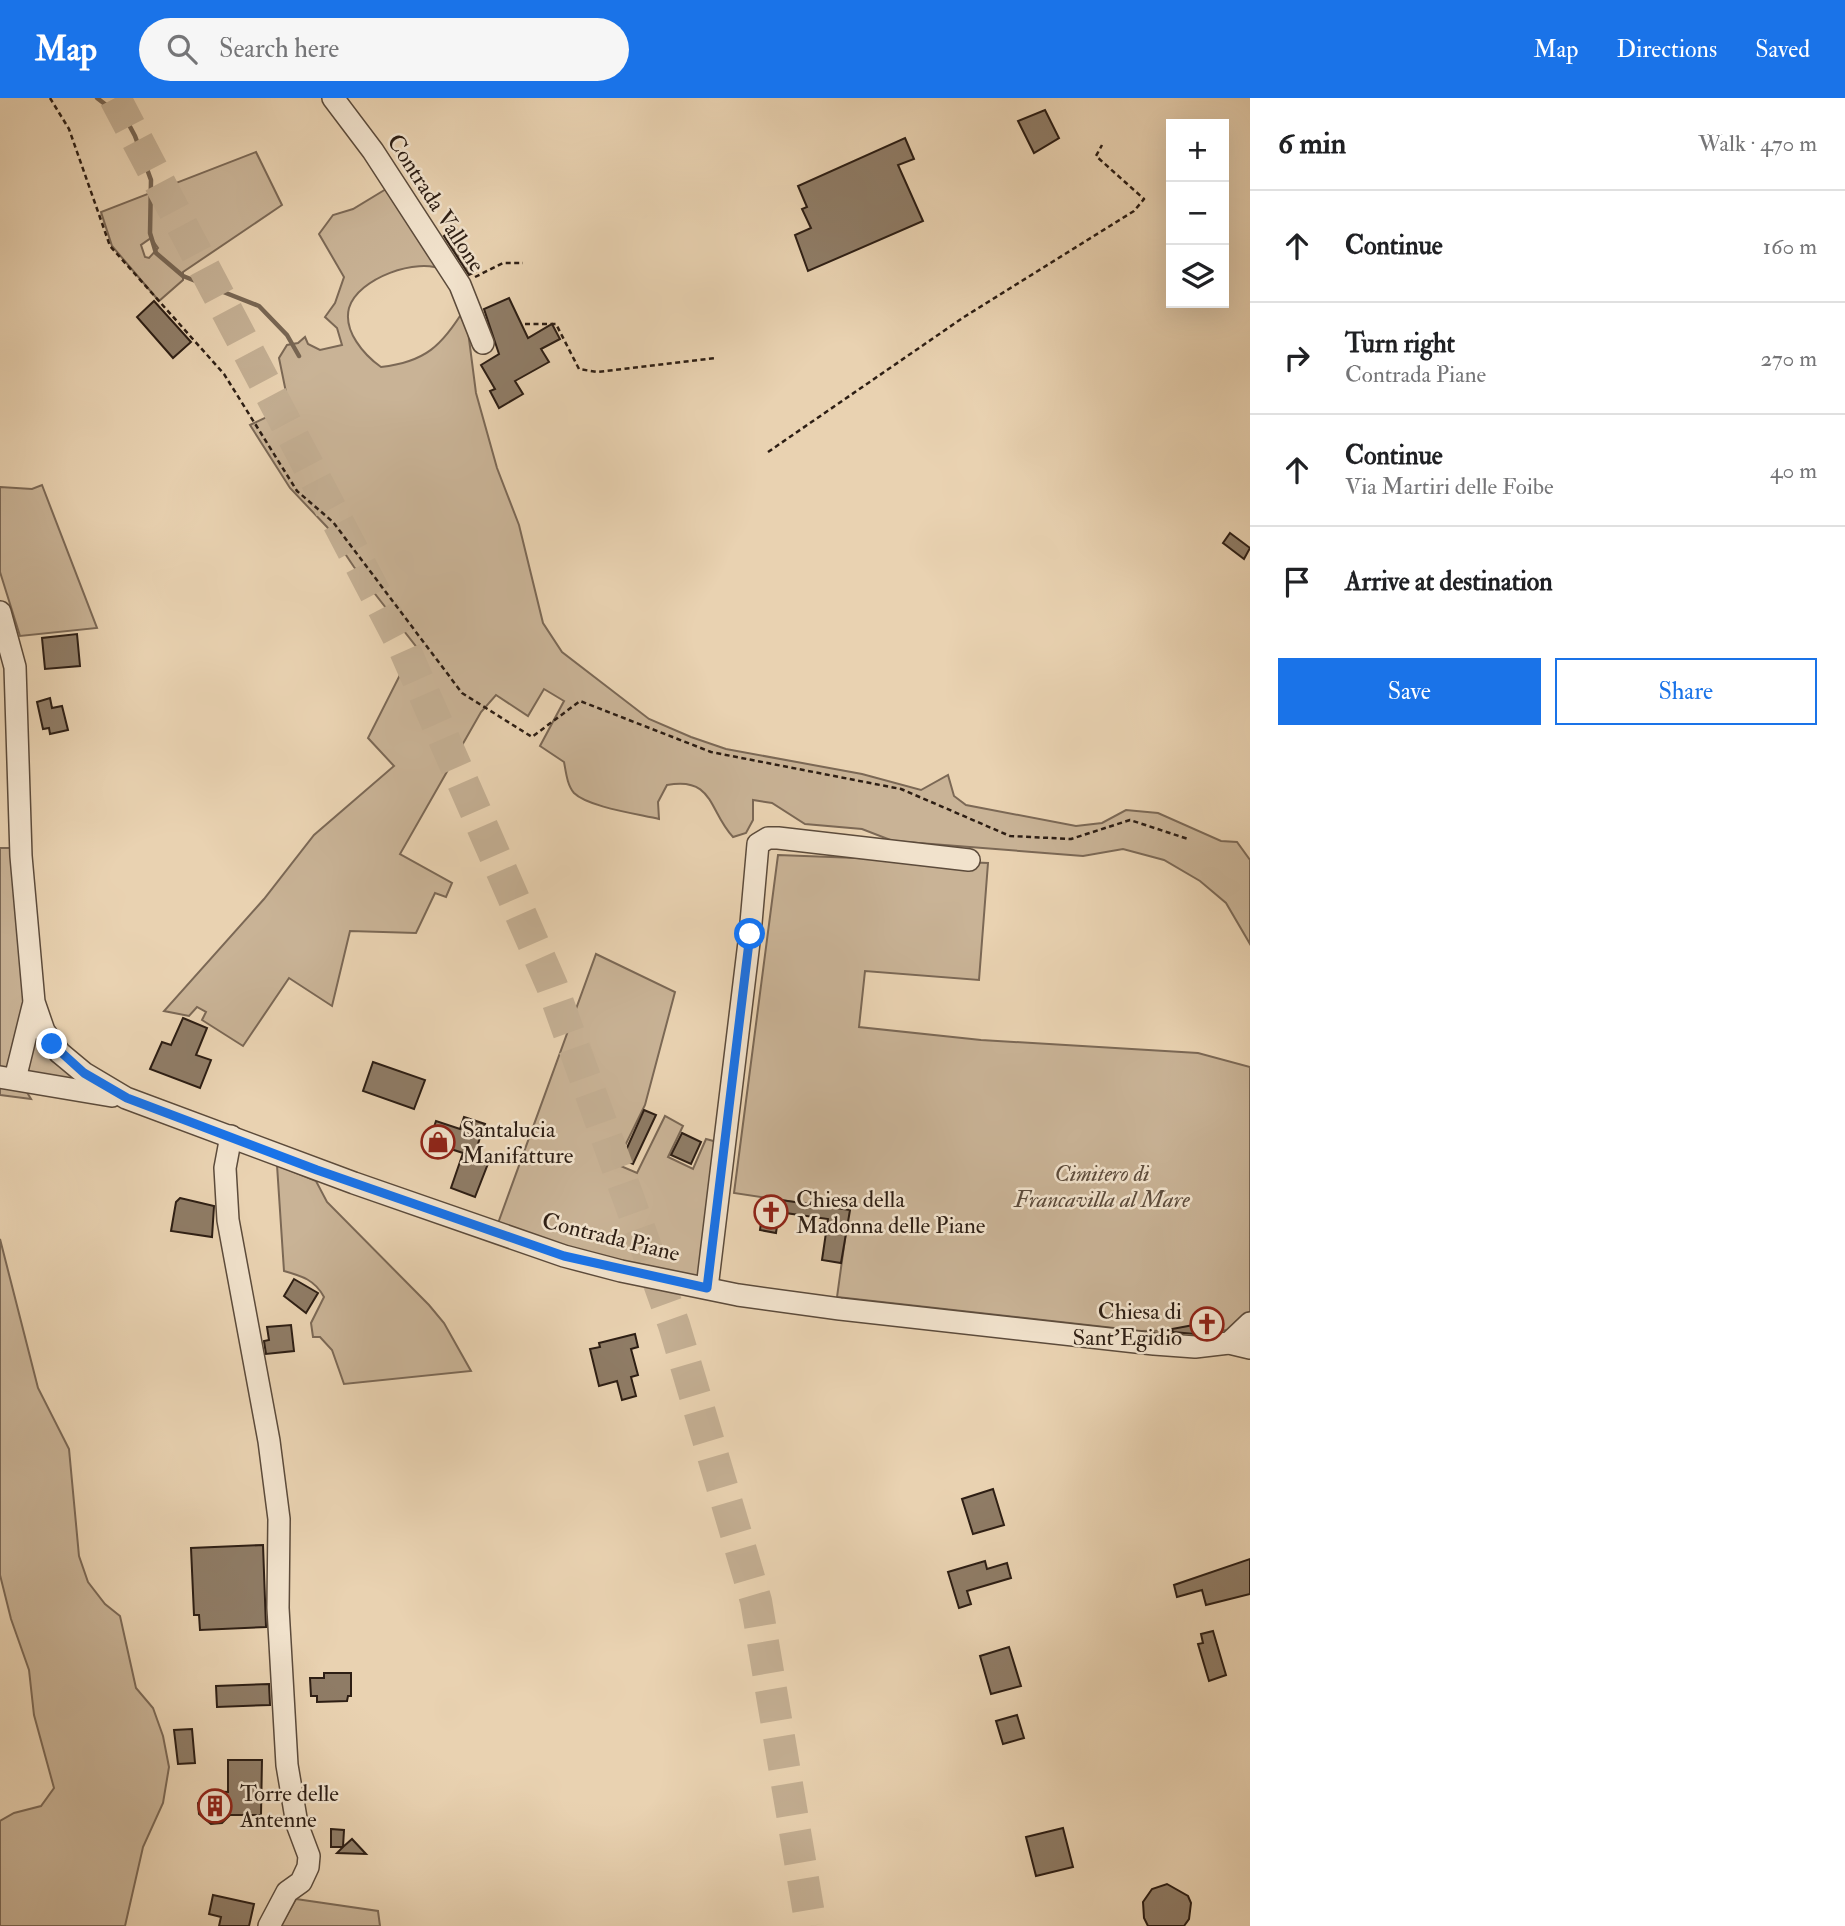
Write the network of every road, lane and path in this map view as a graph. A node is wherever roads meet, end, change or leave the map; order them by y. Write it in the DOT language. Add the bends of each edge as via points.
graph roads {
  1 [pos="50,98"];
  2 [pos="333,98"];
  3 [pos="1102,145"];
  4 [pos="523,263"];
  5 [pos="460,285"];
  6 [pos="525,324"];
  7 [pos="484,343"];
  8 [pos="716,358"];
  9 [pos="768,452"];
  10 [pos="0,612"];
  11 [pos="1188,839"];
  12 [pos="969,860"];
  13 [pos="34,1002"];
  14 [pos="8,1078"];
  15 [pos="127,1098"];
  16 [pos="232,1136"];
  17 [pos="707,1288"];
  18 [pos="1250,1323"];
  19 [pos="1229,1343"];
  20 [pos="1250,1348"];
  21 [pos="269,1926"];
  1 -- 11 [label="path" via="69,129 110,246 224,374 297,491 333,522 462,693 533,737 580,701 711,752 901,789 1010,835 1071,839 1130,820"];
  2 -- 5 [label="street, Contrada Vallone"];
  3 -- 9 [label="path" via="1096,156 1144,199 1134,211 974,310"];
  4 -- 5 [label="path" via="503,263"];
  5 -- 7 [label="street, Contrada Vallone"];
  6 -- 8 [label="path" via="556,324 579,369 597,372"];
  10 -- 13 [label="street" via="15,667 21,856"];
  12 -- 17 [label="street" via="778,838 758,844"];
  13 -- 14 [label="street"];
  13 -- 15 [label="street" via="44,1031 60,1053"];
  14 -- 15 [label="street"];
  15 -- 16 [label="street, Contrada Piane"];
  16 -- 17 [label="street, Contrada Piane" via="564,1256"];
  16 -- 21 [label="street" via="225,1167 228,1220 279,1519 278,1608 286,1765 297,1824 309,1856 301,1882 287,1892"];
  17 -- 19 [label="street, Contrada Piane" via="840,1309 1154,1344 1195,1347"];
  18 -- 19 [label="street"];
  19 -- 20 [label="street, Contrada Piane"];
}
